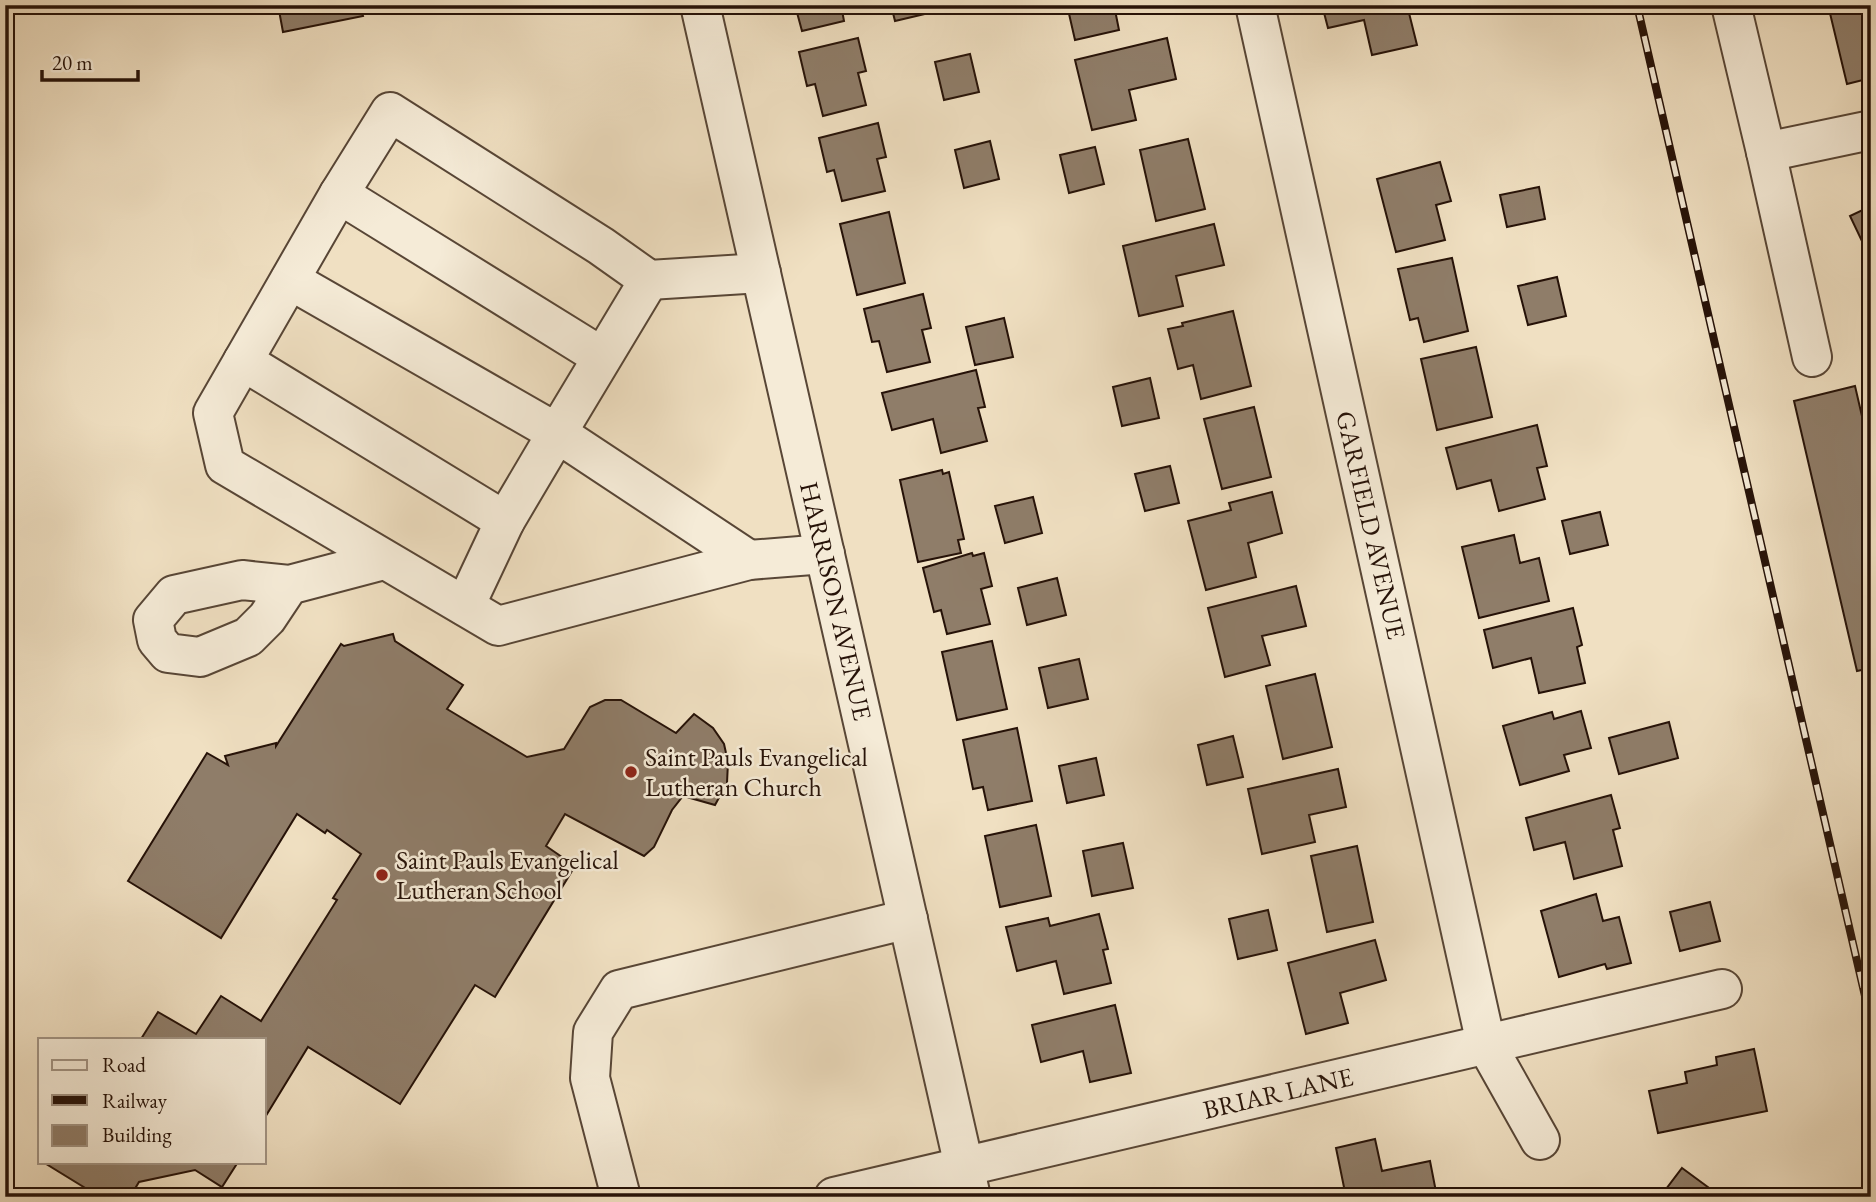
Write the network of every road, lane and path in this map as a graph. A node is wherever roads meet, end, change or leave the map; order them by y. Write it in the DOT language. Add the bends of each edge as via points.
graph roads {
  1 [pos="700,5"];
  2 [pos="1255,5"];
  3 [pos="1731,5"];
  4 [pos="1871,130"];
  5 [pos="1766,152"];
  6 [pos="340,194"];
  7 [pos="761,273"];
  8 [pos="290,279"];
  9 [pos="649,280"];
  10 [pos="602,357"];
  11 [pos="1812,357"];
  12 [pos="243,361"];
  13 [pos="557,433"];
  14 [pos="505,521"];
  15 [pos="825,554"];
  16 [pos="384,560"];
  17 [pos="749,560"];
  18 [pos="289,585"];
  19 [pos="465,606"];
  20 [pos="908,919"];
  21 [pos="1722,989"];
  22 [pos="1486,1044"];
  23 [pos="1540,1140"];
  24 [pos="967,1182"];
  25 [pos="621,1197"];
  26 [pos="834,1197"];
  1 -- 7 [label="street, HARRISON AVENUE"];
  2 -- 22 [label="street, GARFIELD AVENUE"];
  3 -- 5 [label="street"];
  4 -- 5 [label="street"];
  5 -- 11 [label="street"];
  6 -- 8 [label="street"];
  6 -- 9 [label="street" via="390,112"];
  6 -- 10 [label="street"];
  7 -- 9 [label="street"];
  7 -- 15 [label="street, HARRISON AVENUE"];
  8 -- 12 [label="street"];
  8 -- 13 [label="street"];
  9 -- 10 [label="street"];
  10 -- 13 [label="street"];
  12 -- 14 [label="street"];
  12 -- 16 [label="street" via="213,413 225,465"];
  13 -- 14 [label="street"];
  13 -- 17 [label="street"];
  14 -- 19 [label="street"];
  15 -- 17 [label="street"];
  15 -- 20 [label="street, HARRISON AVENUE"];
  16 -- 18 [label="street"];
  16 -- 19 [label="street"];
  17 -- 19 [label="street" via="498,626"];
  20 -- 24 [label="street, HARRISON AVENUE"];
  20 -- 25 [label="street" via="619,990 593,1032 590,1078"];
  21 -- 22 [label="street, BRIAR LANE"];
  22 -- 23 [label="street, GARFIELD AVENUE"];
  22 -- 24 [label="street, BRIAR LANE"];
  24 -- 26 [label="street, BRIAR LANE"];
}
